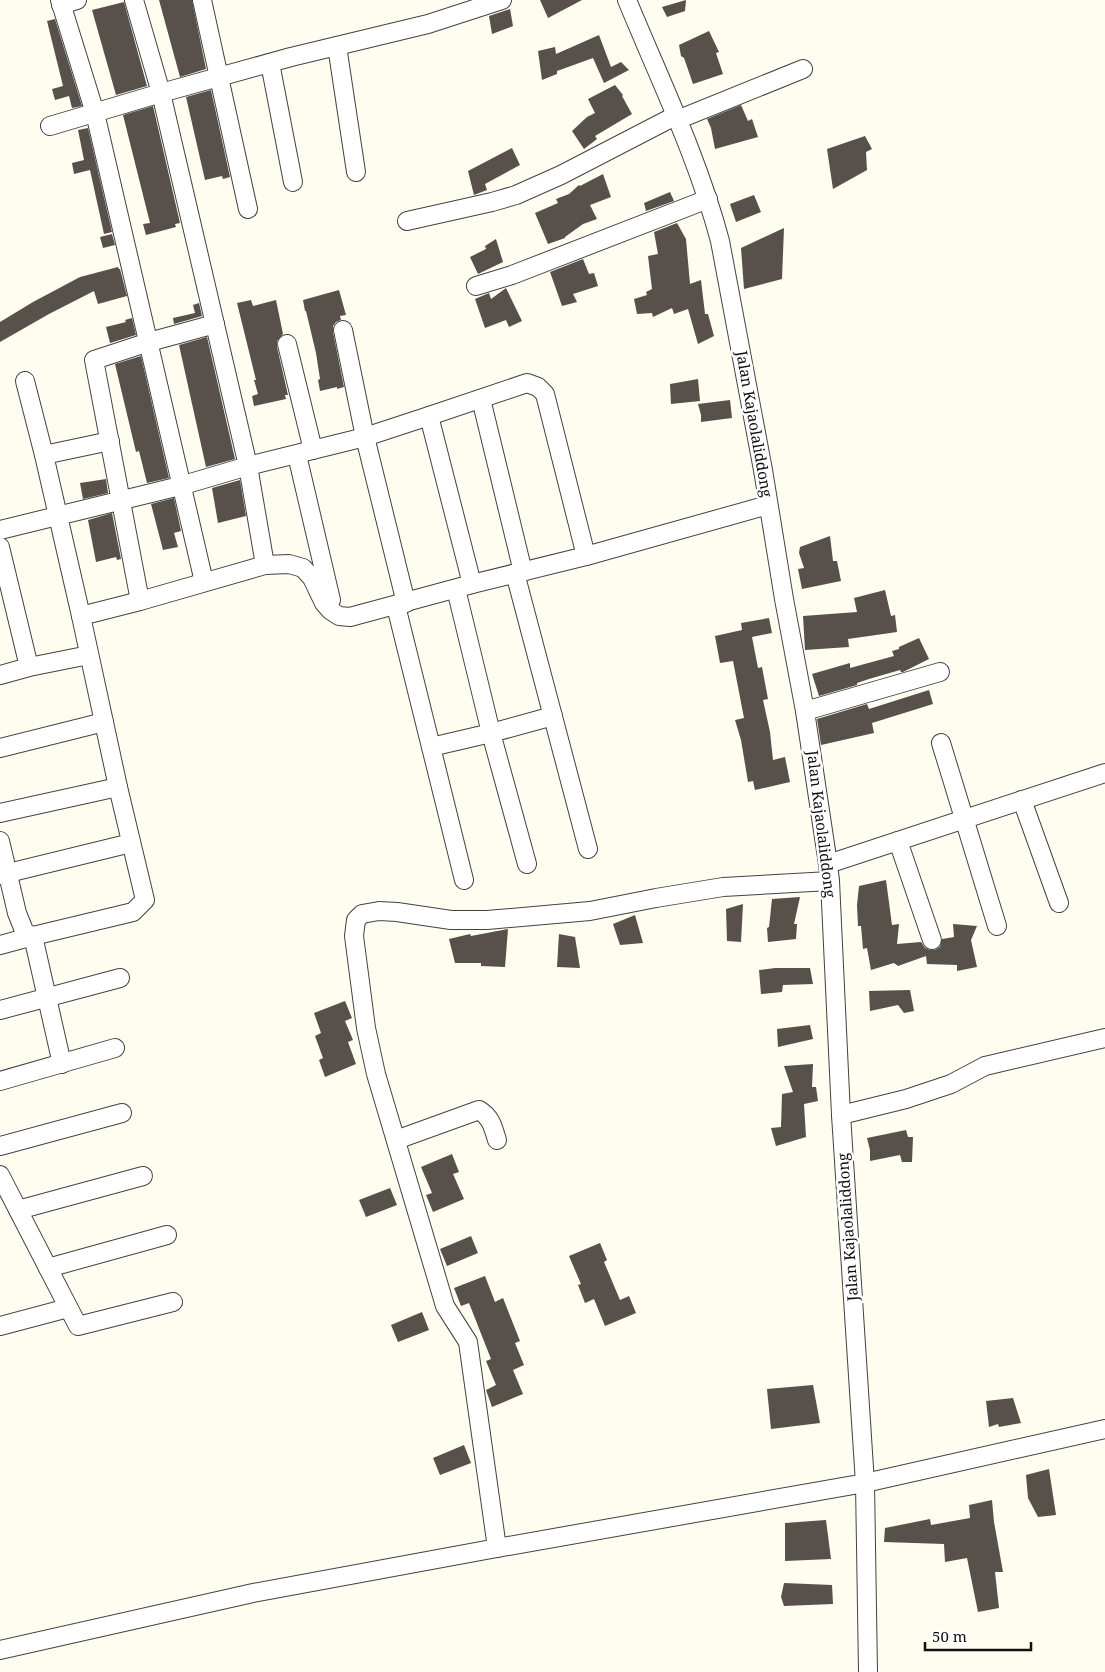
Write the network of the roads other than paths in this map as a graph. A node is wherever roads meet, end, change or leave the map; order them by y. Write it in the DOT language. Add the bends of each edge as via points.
graph roads {
  1 [pos="134,0"];
  2 [pos="202,0"];
  3 [pos="502,0"];
  4 [pos="627,0"];
  5 [pos="66,2"];
  6 [pos="337,46"];
  7 [pos="270,63"];
  8 [pos="803,69"];
  9 [pos="220,78"];
  10 [pos="161,93"];
  11 [pos="94,113"];
  12 [pos="676,118"];
  13 [pos="50,126"];
  14 [pos="356,172"];
  15 [pos="293,182"];
  16 [pos="708,199"];
  17 [pos="248,209"];
  18 [pos="407,221"];
  19 [pos="476,286"];
  20 [pos="215,324"];
  21 [pos="343,330"];
  22 [pos="149,342"];
  23 [pos="287,344"];
  24 [pos="25,381"];
  25 [pos="481,398"];
  26 [pos="429,416"];
  27 [pos="365,437"];
  28 [pos="110,441"];
  29 [pos="305,452"];
  30 [pos="44,455"];
  31 [pos="248,466"];
  32 [pos="180,486"];
  33 [pos="121,500"];
  34 [pos="768,505"];
  35 [pos="57,516"];
  36 [pos="0,530"];
  37 [pos="0,547"];
  38 [pos="586,556"];
  39 [pos="265,565"];
  40 [pos="519,573"];
  41 [pos="204,582"];
  42 [pos="464,586"];
  43 [pos="140,601"];
  44 [pos="401,604"];
  45 [pos="334,613"];
  46 [pos="81,616"];
  47 [pos="89,655"];
  48 [pos="29,667"];
  49 [pos="940,672"];
  50 [pos="0,675"];
  51 [pos="805,711"];
  52 [pos="553,716"];
  53 [pos="104,722"];
  54 [pos="492,733"];
  55 [pos="941,743"];
  56 [pos="431,747"];
  57 [pos="0,748"];
  58 [pos="1105,773"];
  59 [pos="118,787"];
  60 [pos="1022,800"];
  61 [pos="0,813"];
  62 [pos="964,819"];
  63 [pos="898,840"];
  64 [pos="0,841"];
  65 [pos="131,843"];
  66 [pos="588,849"];
  67 [pos="527,864"];
  68 [pos="829,872"];
  69 [pos="4,874"];
  70 [pos="464,880"];
  71 [pos="1059,903"];
  72 [pos="997,926"];
  73 [pos="33,936"];
  74 [pos="932,940"];
  75 [pos="0,945"];
  76 [pos="120,978"];
  77 [pos="47,998"];
  78 [pos="0,1010"];
  79 [pos="1105,1038"];
  80 [pos="114,1048"];
  81 [pos="62,1064"];
  82 [pos="0,1081"];
  83 [pos="122,1113"];
  84 [pos="841,1115"];
  85 [pos="396,1140"];
  86 [pos="497,1140"];
  87 [pos="0,1146"];
  88 [pos="143,1176"];
  89 [pos="1,1180"];
  90 [pos="18,1210"];
  91 [pos="168,1235"];
  92 [pos="48,1268"];
  93 [pos="174,1302"];
  94 [pos="68,1308"];
  95 [pos="0,1326"];
  96 [pos="1105,1429"];
  97 [pos="865,1483"];
  98 [pos="497,1548"];
  99 [pos="0,1650"];
  100 [pos="868,1672"];
  1 -- 10 [label="street"];
  2 -- 9 [label="street"];
  3 -- 6 [label="street" via="428,24"];
  4 -- 12 [label="street, Jalan Kajaolaliddong"];
  5 -- 11 [label="street"];
  6 -- 7 [label="street"];
  6 -- 14 [label="street"];
  7 -- 9 [label="street"];
  7 -- 15 [label="street"];
  8 -- 12 [label="street"];
  9 -- 10 [label="street"];
  9 -- 17 [label="street"];
  10 -- 11 [label="street"];
  10 -- 20 [label="street"];
  11 -- 13 [label="street"];
  11 -- 22 [label="street"];
  12 -- 16 [label="street, Jalan Kajaolaliddong"];
  12 -- 18 [label="street" via="516,195"];
  16 -- 19 [label="street"];
  16 -- 34 [label="street, Jalan Kajaolaliddong" via="720,241"];
  20 -- 22 [label="street"];
  20 -- 31 [label="street"];
  21 -- 27 [label="street"];
  22 -- 28 [label="street" via="94,360"];
  22 -- 32 [label="street"];
  23 -- 29 [label="street"];
  24 -- 30 [label="street"];
  25 -- 26 [label="street"];
  25 -- 38 [label="street" via="527,383 545,394"];
  25 -- 40 [label="street"];
  26 -- 27 [label="street"];
  26 -- 42 [label="street"];
  27 -- 29 [label="street"];
  27 -- 44 [label="street"];
  28 -- 30 [label="street"];
  28 -- 33 [label="street"];
  29 -- 31 [label="street"];
  29 -- 45 [label="street"];
  30 -- 35 [label="street"];
  31 -- 32 [label="street"];
  31 -- 39 [label="street"];
  32 -- 33 [label="street"];
  32 -- 41 [label="street"];
  33 -- 35 [label="street"];
  33 -- 43 [label="street"];
  34 -- 38 [label="street"];
  34 -- 51 [label="street, Jalan Kajaolaliddong"];
  35 -- 36 [label="street"];
  35 -- 46 [label="street"];
  37 -- 48 [label="street"];
  38 -- 40 [label="street"];
  39 -- 41 [label="street"];
  39 -- 45 [label="street" via="289,564 304,568 324,603"];
  40 -- 42 [label="street"];
  40 -- 52 [label="street"];
  41 -- 43 [label="street"];
  42 -- 44 [label="street"];
  42 -- 54 [label="street"];
  43 -- 46 [label="street"];
  44 -- 45 [label="street" via="350,617"];
  44 -- 56 [label="street"];
  46 -- 47 [label="street"];
  47 -- 48 [label="street"];
  47 -- 53 [label="street"];
  48 -- 50 [label="street"];
  49 -- 51 [label="street"];
  51 -- 68 [label="street, Jalan Kajaolaliddong"];
  52 -- 54 [label="street"];
  52 -- 66 [label="street"];
  53 -- 57 [label="street"];
  53 -- 59 [label="street"];
  54 -- 56 [label="street"];
  54 -- 67 [label="street"];
  55 -- 62 [label="street"];
  56 -- 70 [label="street"];
  58 -- 60 [label="street"];
  59 -- 61 [label="street"];
  59 -- 65 [label="street"];
  60 -- 62 [label="street"];
  60 -- 71 [label="street"];
  62 -- 63 [label="street"];
  62 -- 72 [label="street"];
  63 -- 68 [label="street"];
  63 -- 74 [label="street"];
  64 -- 69 [label="street"];
  65 -- 69 [label="street"];
  65 -- 73 [label="street" via="145,900 133,912"];
  68 -- 84 [label="street, Jalan Kajaolaliddong"];
  68 -- 85 [label="street" via="590,911 487,920 451,920 398,912 367,912 359,916 354,936 366,1028"];
  69 -- 73 [label="street" via="25,932"];
  73 -- 75 [label="street"];
  73 -- 77 [label="street"];
  76 -- 77 [label="street"];
  77 -- 78 [label="street"];
  77 -- 81 [label="street"];
  79 -- 84 [label="street" via="985,1066 951,1084"];
  80 -- 81 [label="street"];
  81 -- 82 [label="street"];
  83 -- 87 [label="street"];
  84 -- 97 [label="street, Jalan Kajaolaliddong"];
  85 -- 86 [label="street" via="478,1110 492,1121"];
  85 -- 98 [label="street" via="445,1306 468,1342"];
  88 -- 90 [label="street"];
  89 -- 90 [label="street"];
  90 -- 92 [label="street"];
  91 -- 92 [label="street"];
  92 -- 94 [label="street"];
  93 -- 94 [label="street" via="78,1326"];
  94 -- 95 [label="street"];
  96 -- 97 [label="street"];
  97 -- 98 [label="street"];
  97 -- 100 [label="street, Jalan Kajaolaliddong"];
  98 -- 99 [label="street" via="253,1593"];
}
